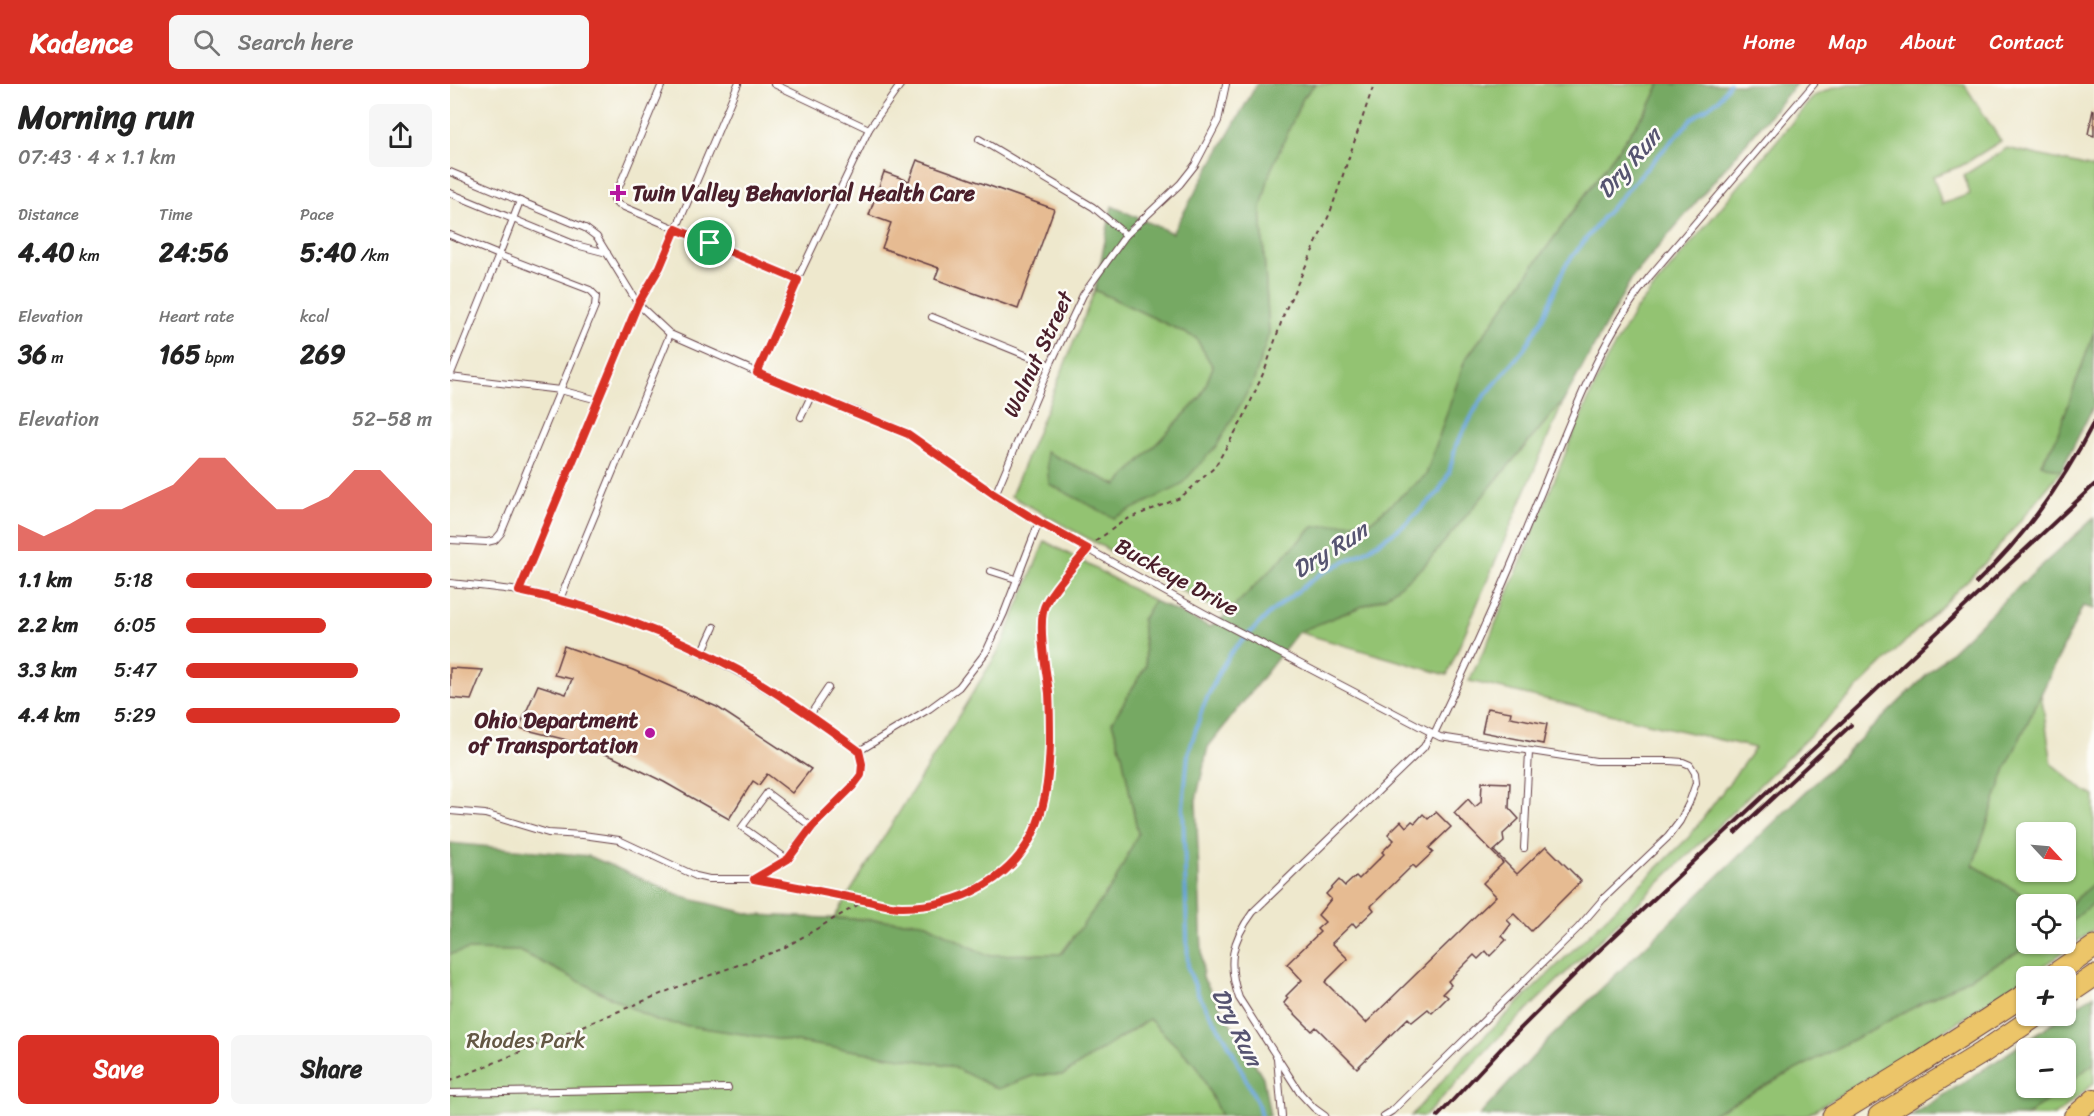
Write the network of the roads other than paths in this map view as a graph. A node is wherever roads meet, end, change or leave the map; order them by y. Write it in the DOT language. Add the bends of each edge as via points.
graph roads {
  1 [pos="662,84"];
  2 [pos="738,84"];
  3 [pos="774,84"];
  4 [pos="901,84"];
  5 [pos="1226,84"];
  6 [pos="1814,84"];
  7 [pos="869,129"];
  8 [pos="979,139"];
  9 [pos="450,172"];
  10 [pos="450,193"];
  11 [pos="520,201"];
  12 [pos="513,218"];
  13 [pos="676,229"];
  14 [pos="450,235"];
  15 [pos="1126,236"];
  16 [pos="607,253"];
  17 [pos="499,255"];
  18 [pos="798,280"];
  19 [pos="638,304"];
  20 [pos="932,317"];
  21 [pos="670,334"];
  22 [pos="1050,365"];
  23 [pos="757,373"];
  24 [pos="450,376"];
  25 [pos="560,390"];
  26 [pos="811,396"];
  27 [pos="598,400"];
  28 [pos="801,417"];
  29 [pos="995,495"];
  30 [pos="1039,522"];
  31 [pos="450,540"];
  32 [pos="991,571"];
  33 [pos="1016,579"];
  34 [pos="450,583"];
  35 [pos="519,591"];
  36 [pos="560,599"];
  37 [pos="714,627"];
  38 [pos="702,653"];
  39 [pos="828,688"];
  40 [pos="810,715"];
  41 [pos="1435,735"];
  42 [pos="859,751"];
  43 [pos="1529,752"];
  44 [pos="450,811"];
  45 [pos="812,827"];
  46 [pos="1524,848"];
  47 [pos="788,859"];
  48 [pos="2094,947"];
  49 [pos="2066,966"];
  50 [pos="2094,976"];
  51 [pos="2076,988"];
  52 [pos="2016,1000"];
  53 [pos="2021,1026"];
  54 [pos="1277,1058"];
  55 [pos="728,1088"];
  56 [pos="450,1093"];
  57 [pos="2094,1098"];
  58 [pos="1282,1116"];
  59 [pos="1325,1116"];
  60 [pos="1384,1116"];
  61 [pos="1833,1116"];
  62 [pos="1880,1116"];
  63 [pos="2073,1116"];
  1 -- 13 [label="lane" via="614,200 621,207"];
  2 -- 13 [label="lane"];
  3 -- 7 [label="lane"];
  4 -- 7 [label="lane"];
  5 -- 15 [label="lane, Walnut Street" via="1218,121 1195,165"];
  6 -- 41 [label="lane" via="1631,299 1611,331 1577,403 1497,601"];
  7 -- 18 [label="lane"];
  8 -- 15 [label="lane" via="1093,207"];
  9 -- 11 [label="lane, Buckeye Drive"];
  10 -- 12 [label="lane"];
  11 -- 12 [label="lane"];
  11 -- 16 [label="lane, Buckeye Drive" via="585,228 597,237"];
  12 -- 16 [label="lane" via="576,245"];
  12 -- 17 [label="lane"];
  13 -- 18 [label="lane"];
  13 -- 19 [label="lane"];
  14 -- 17 [label="lane"];
  15 -- 22 [label="lane, Walnut Street" via="1083,295"];
  16 -- 19 [label="lane, Buckeye Drive"];
  17 -- 24 [label="lane"];
  17 -- 25 [label="lane" via="590,290 596,296"];
  18 -- 23 [label="lane"];
  19 -- 21 [label="lane, Buckeye Drive"];
  19 -- 27 [label="lane"];
  20 -- 22 [label="lane"];
  21 -- 23 [label="lane, Buckeye Drive"];
  21 -- 36 [label="lane"];
  22 -- 29 [label="lane, Walnut Street"];
  23 -- 26 [label="lane, Buckeye Drive"];
  24 -- 25 [label="lane"];
  25 -- 27 [label="lane"];
  25 -- 31 [label="lane" via="501,533 487,543"];
  26 -- 28 [label="lane"];
  26 -- 29 [label="lane, Buckeye Drive" via="908,434"];
  27 -- 35 [label="lane"];
  29 -- 30 [label="lane, Buckeye Drive"];
  30 -- 33 [label="lane"];
  30 -- 41 [label="lane, Buckeye Drive"];
  32 -- 33 [label="lane"];
  33 -- 42 [label="lane" via="986,652 959,687"];
  34 -- 35 [label="lane"];
  35 -- 36 [label="lane"];
  36 -- 38 [label="lane" via="643,627"];
  37 -- 38 [label="lane"];
  38 -- 40 [label="lane"];
  39 -- 40 [label="lane"];
  40 -- 42 [label="lane"];
  41 -- 43 [label="lane, Buckeye Drive"];
  41 -- 54 [label="lane" via="1240,929 1233,954 1233,981 1239,998"];
  42 -- 45 [label="lane" via="861,775"];
  43 -- 46 [label="lane"];
  43 -- 60 [label="lane, Buckeye Drive" via="1596,761 1683,762 1695,773 1696,783 1680,821 1668,837"];
  44 -- 47 [label="lane" via="485,814 548,833 619,840 709,879 754,879"];
  45 -- 47 [label="lane"];
  45 -- 47 [label="lane" via="767,793 742,827"];
  48 -- 49 [label="highway"];
  50 -- 51 [label="highway"];
  52 -- 61 [label="highway"];
  53 -- 62 [label="highway"];
  54 -- 58 [label="lane"];
  54 -- 59 [label="lane" via="1300,1093"];
  55 -- 56 [label="lane"];
  57 -- 63 [label="main road"];
}
